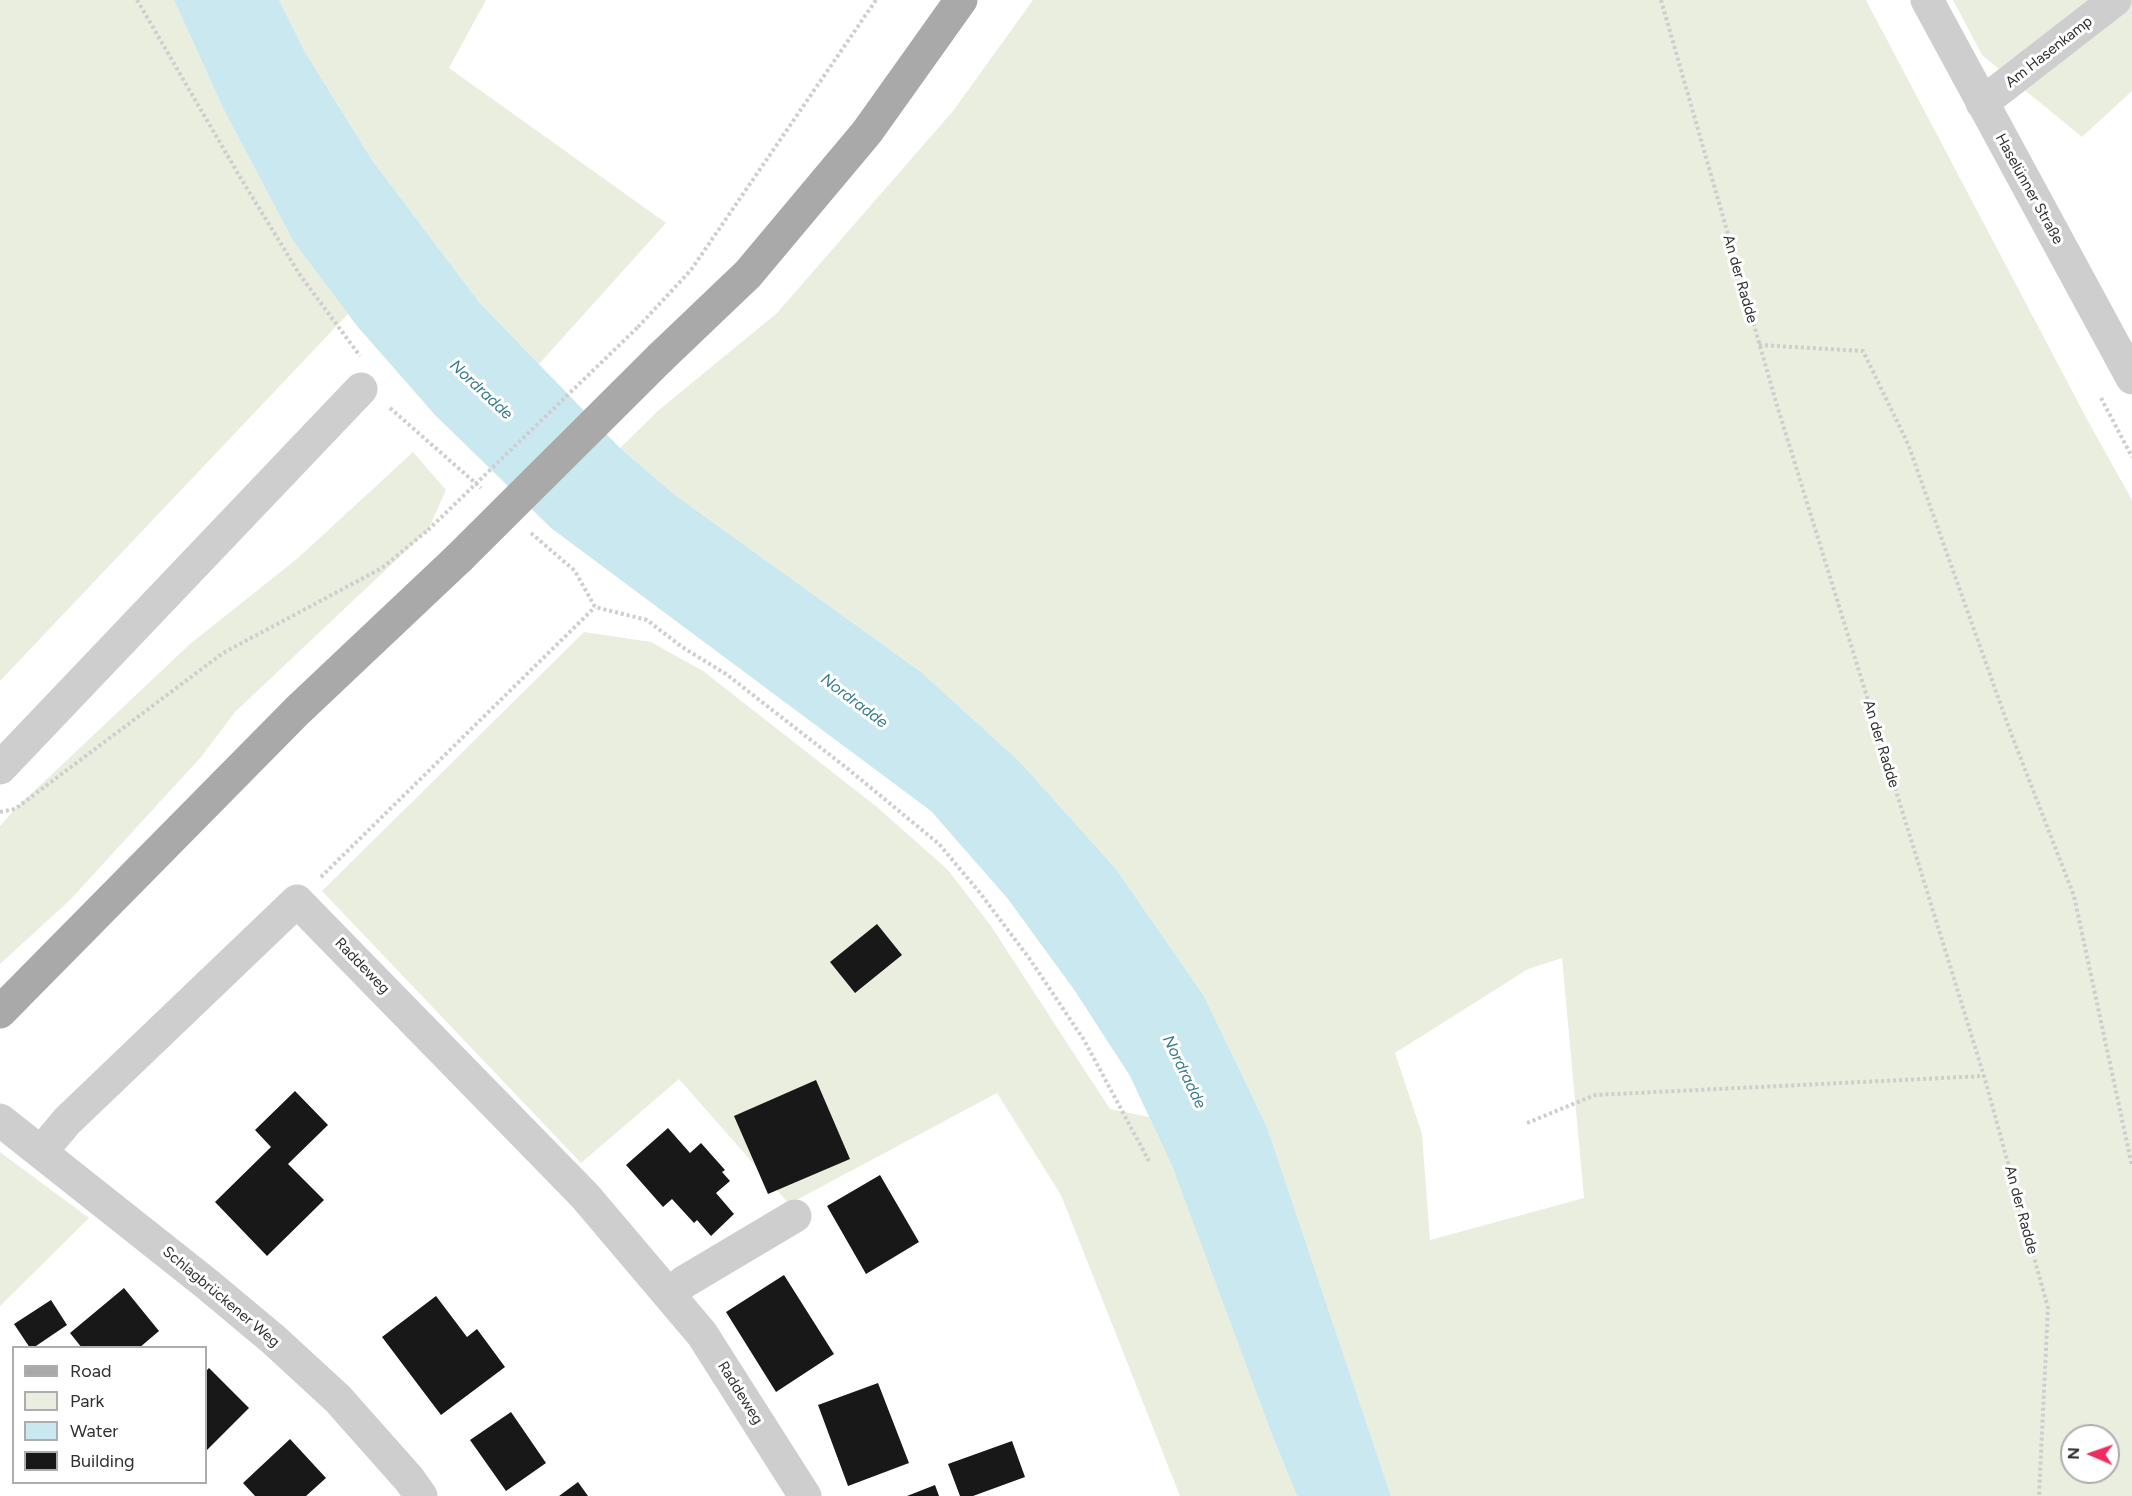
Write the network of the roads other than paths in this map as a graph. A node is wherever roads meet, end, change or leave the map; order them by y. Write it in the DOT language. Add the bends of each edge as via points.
graph roads {
  1 [pos="961,0"];
  2 [pos="1927,0"];
  3 [pos="2115,0"];
  4 [pos="1982,103"];
  5 [pos="2132,378"];
  6 [pos="362,389"];
  7 [pos="0,768"];
  8 [pos="5,1007"];
  9 [pos="0,1120"];
  10 [pos="41,1152"];
  11 [pos="795,1216"];
  12 [pos="669,1295"];
  13 [pos="421,1496"];
  14 [pos="805,1496"];
  1 -- 8 [label="main road, bridge" via="867,132 755,265 459,558 297,711"];
  2 -- 4 [label="street, Haselünner Straße"];
  3 -- 4 [label="street, Am Hasenkamp"];
  4 -- 5 [label="street, Haselünner Straße"];
  6 -- 7 [label="street"];
  9 -- 10 [label="street, Schlagbrückener Weg"];
  10 -- 12 [label="street, Raddeweg" via="67,1121 297,901 585,1196"];
  10 -- 13 [label="street, Schlagbrückener Weg" via="274,1340 338,1399"];
  11 -- 12 [label="street" via="684,1282"];
  12 -- 14 [label="street, Raddeweg" via="702,1334"];
}
